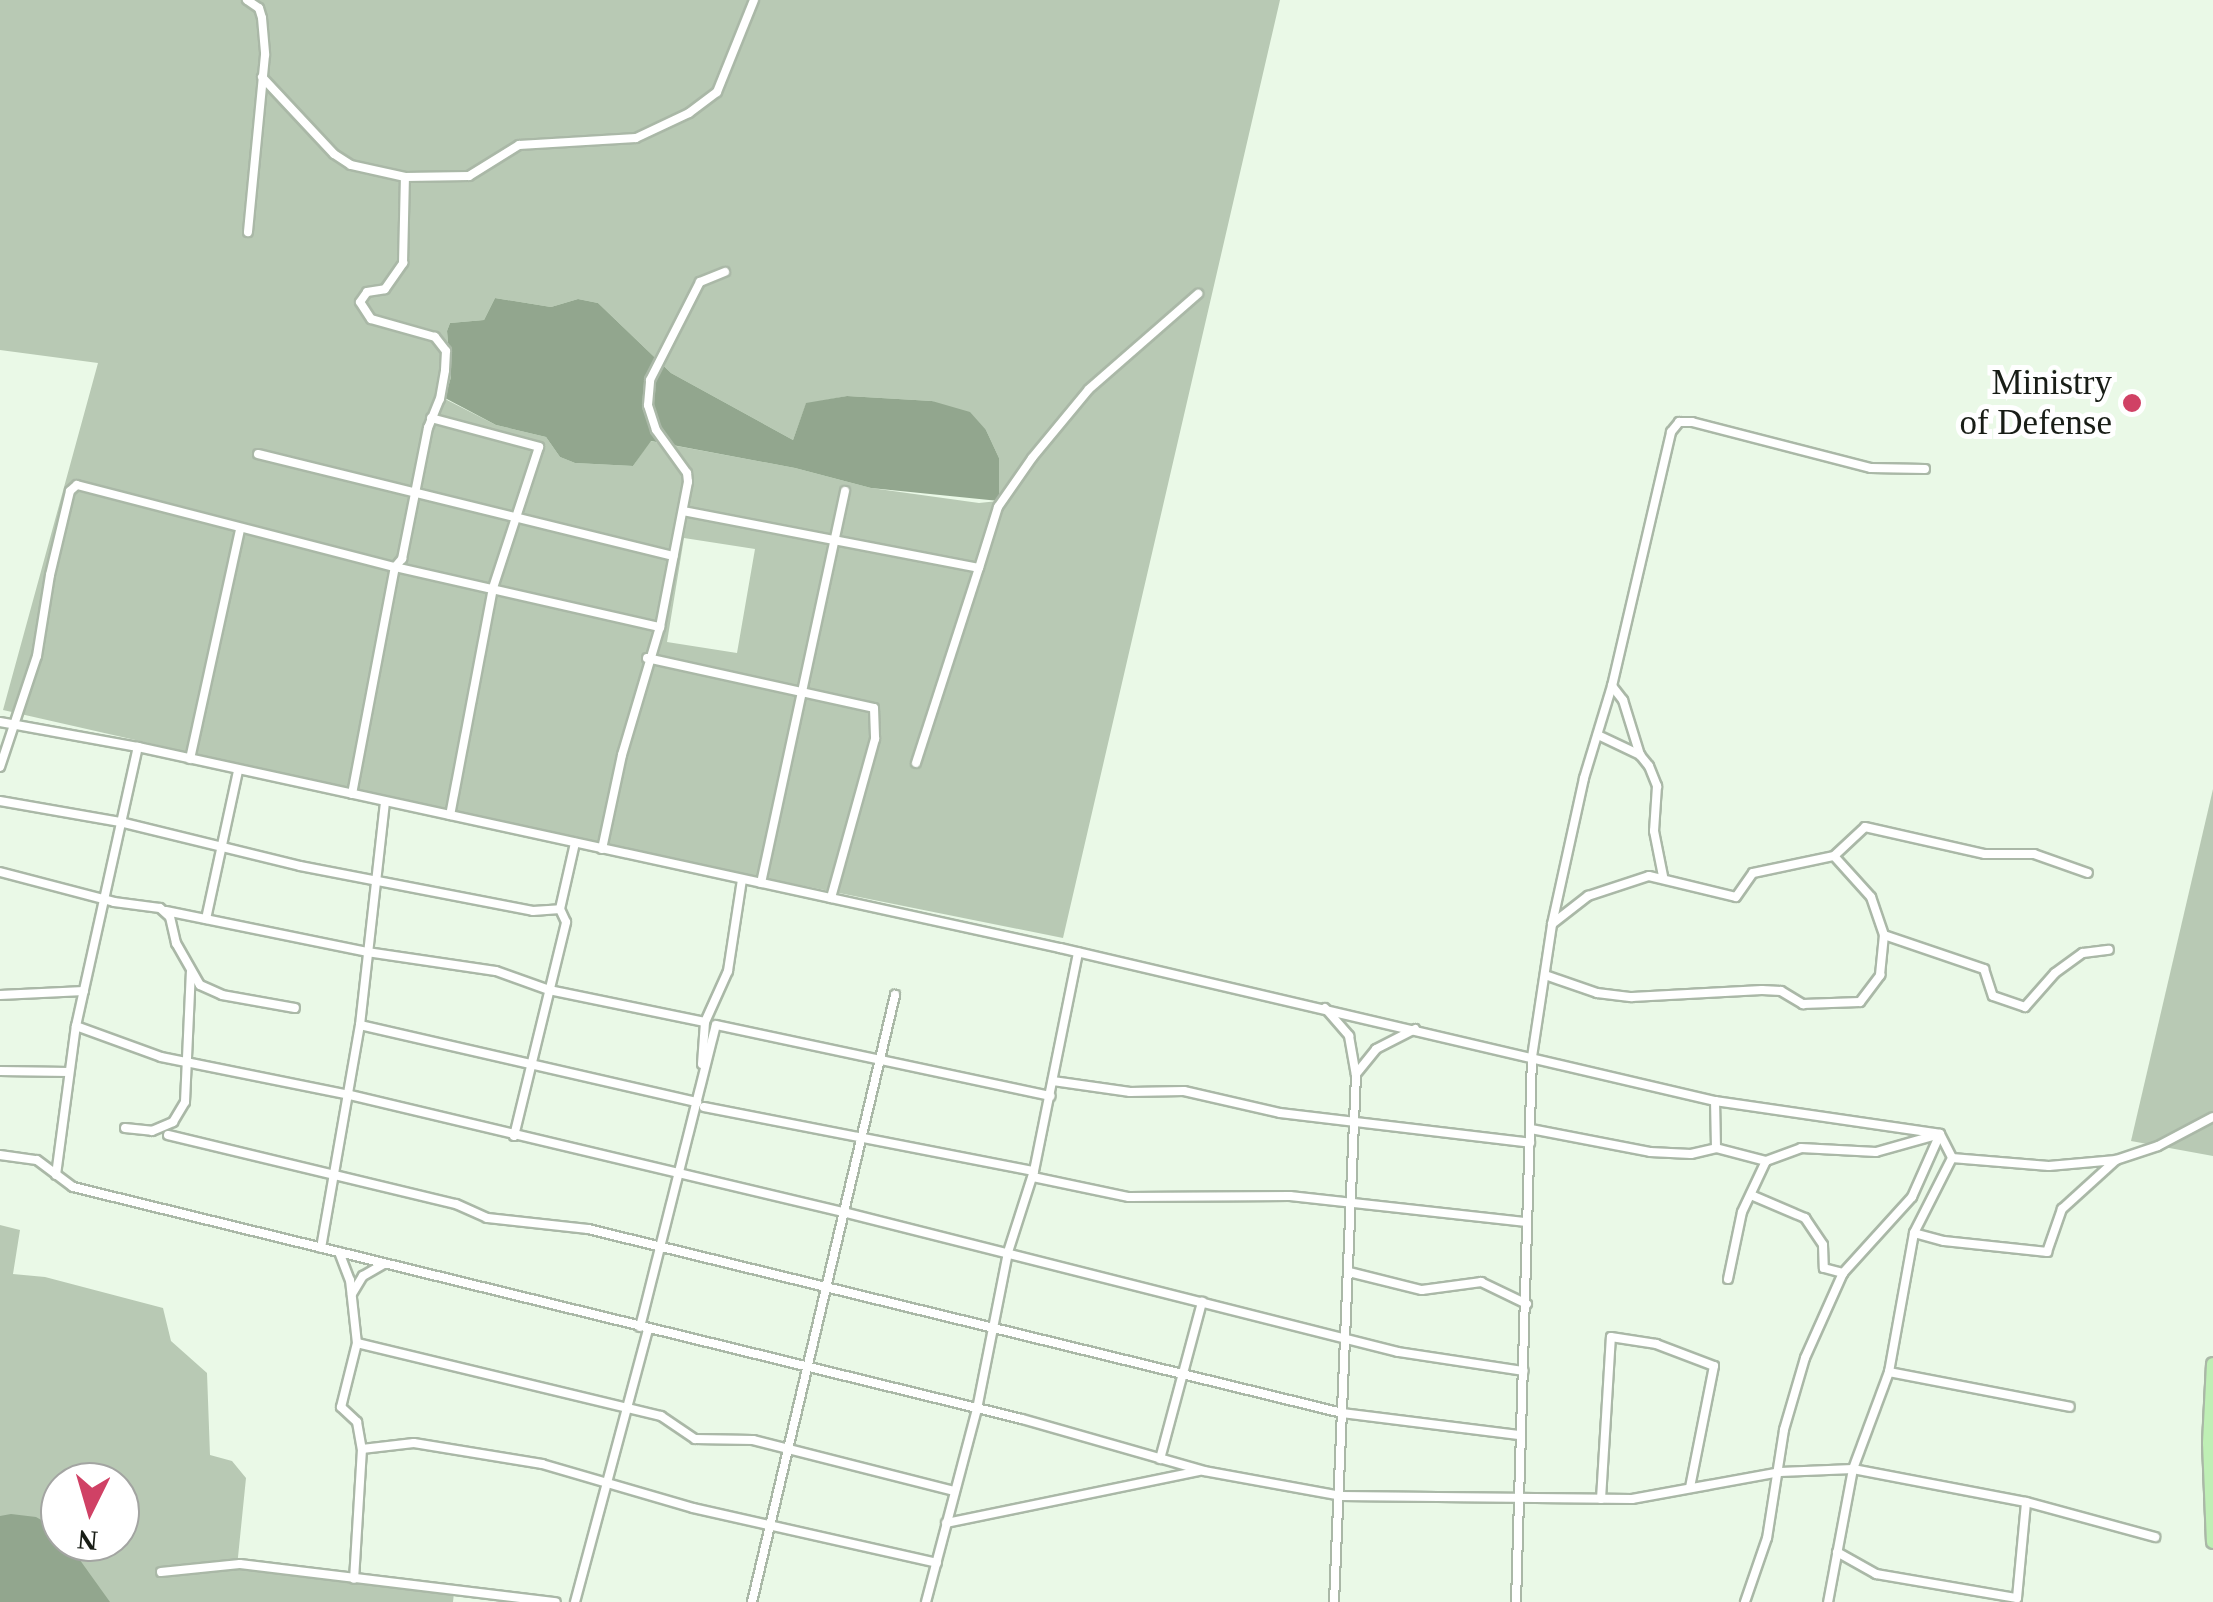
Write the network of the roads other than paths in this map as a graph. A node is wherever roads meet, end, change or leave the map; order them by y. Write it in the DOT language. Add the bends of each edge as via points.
graph roads {
  1 [pos="246,0"];
  2 [pos="754,0"];
  3 [pos="262,78"];
  4 [pos="405,177"];
  5 [pos="248,232"];
  6 [pos="725,272"];
  7 [pos="1198,294"];
  8 [pos="431,418"];
  9 [pos="258,454"];
  10 [pos="1926,469"];
  11 [pos="845,491"];
  12 [pos="416,494"];
  13 [pos="682,511"];
  14 [pos="516,517"];
  15 [pos="240,529"];
  16 [pos="834,537"];
  17 [pos="674,556"];
  18 [pos="396,568"];
  19 [pos="979,568"];
  20 [pos="493,588"];
  21 [pos="660,627"];
  22 [pos="647,658"];
  23 [pos="1612,686"];
  24 [pos="802,694"];
  25 [pos="0,722"];
  26 [pos="13,724"];
  27 [pos="1598,735"];
  28 [pos="138,747"];
  29 [pos="1640,755"];
  30 [pos="190,759"];
  31 [pos="916,763"];
  32 [pos="0,767"];
  33 [pos="238,770"];
  34 [pos="352,794"];
  35 [pos="385,801"];
  36 [pos="0,802"];
  37 [pos="450,815"];
  38 [pos="120,822"];
  39 [pos="575,843"];
  40 [pos="222,848"];
  41 [pos="602,849"];
  42 [pos="1834,856"];
  43 [pos="0,872"];
  44 [pos="2088,873"];
  45 [pos="1663,876"];
  46 [pos="376,880"];
  47 [pos="742,880"];
  48 [pos="762,883"];
  49 [pos="104,897"];
  50 [pos="831,898"];
  51 [pos="560,909"];
  52 [pos="166,911"];
  53 [pos="206,919"];
  54 [pos="1552,924"];
  55 [pos="1884,935"];
  56 [pos="2109,950"];
  57 [pos="368,952"];
  58 [pos="1078,952"];
  59 [pos="191,972"];
  60 [pos="1548,976"];
  61 [pos="549,990"];
  62 [pos="84,991"];
  63 [pos="0,995"];
  64 [pos="894,995"];
  65 [pos="296,1008"];
  66 [pos="1325,1008"];
  67 [pos="705,1022"];
  68 [pos="360,1025"];
  69 [pos="76,1026"];
  70 [pos="1416,1028"];
  71 [pos="1532,1057"];
  72 [pos="881,1060"];
  73 [pos="531,1062"];
  74 [pos="190,1063"];
  75 [pos="0,1071"];
  76 [pos="69,1072"];
  77 [pos="1356,1074"];
  78 [pos="1053,1081"];
  79 [pos="350,1095"];
  80 [pos="1050,1096"];
  81 [pos="1715,1101"];
  82 [pos="700,1104"];
  83 [pos="2213,1117"];
  84 [pos="1351,1123"];
  85 [pos="125,1128"];
  86 [pos="1530,1129"];
  87 [pos="1940,1134"];
  88 [pos="168,1135"];
  89 [pos="514,1136"];
  90 [pos="863,1136"];
  91 [pos="1530,1143"];
  92 [pos="1716,1148"];
  93 [pos="0,1155"];
  94 [pos="1952,1158"];
  95 [pos="2116,1160"];
  96 [pos="1766,1161"];
  97 [pos="1033,1174"];
  98 [pos="56,1176"];
  99 [pos="678,1176"];
  100 [pos="335,1178"];
  101 [pos="1751,1194"];
  102 [pos="1349,1200"];
  103 [pos="843,1212"];
  104 [pos="1527,1222"];
  105 [pos="1914,1233"];
  106 [pos="322,1248"];
  107 [pos="659,1248"];
  108 [pos="339,1252"];
  109 [pos="1008,1252"];
  110 [pos="385,1263"];
  111 [pos="1349,1272"];
  112 [pos="1843,1274"];
  113 [pos="1728,1279"];
  114 [pos="825,1287"];
  115 [pos="352,1294"];
  116 [pos="1202,1302"];
  117 [pos="1527,1304"];
  118 [pos="644,1328"];
  119 [pos="994,1328"];
  120 [pos="1346,1338"];
  121 [pos="357,1342"];
  122 [pos="2213,1364"];
  123 [pos="806,1366"];
  124 [pos="1524,1371"];
  125 [pos="1889,1372"];
  126 [pos="1184,1376"];
  127 [pos="2070,1407"];
  128 [pos="977,1408"];
  129 [pos="628,1410"];
  130 [pos="1342,1412"];
  131 [pos="1519,1434"];
  132 [pos="787,1448"];
  133 [pos="362,1449"];
  134 [pos="1160,1459"];
  135 [pos="1853,1468"];
  136 [pos="1204,1470"];
  137 [pos="1780,1472"];
  138 [pos="608,1482"];
  139 [pos="1690,1487"];
  140 [pos="955,1491"];
  141 [pos="1341,1496"];
  142 [pos="1517,1498"];
  143 [pos="1601,1498"];
  144 [pos="2026,1502"];
  145 [pos="946,1523"];
  146 [pos="769,1524"];
  147 [pos="2155,1536"];
  148 [pos="2213,1542"];
  149 [pos="1838,1552"];
  150 [pos="937,1564"];
  151 [pos="161,1572"];
  152 [pos="354,1579"];
  153 [pos="2018,1600"];
  154 [pos="556,1602"];
  155 [pos="575,1602"];
  156 [pos="752,1602"];
  157 [pos="926,1602"];
  158 [pos="1334,1602"];
  159 [pos="1516,1602"];
  160 [pos="1745,1602"];
  161 [pos="1828,1602"];
  1 -- 3 [label="street" via="262,18"];
  2 -- 4 [label="street" via="716,92 690,114 636,138 519,145 468,176"];
  3 -- 4 [label="street" via="334,154 351,165"];
  3 -- 5 [label="street"];
  4 -- 8 [label="street" via="402,263 385,289 367,292 360,302 371,319 436,337 446,351"];
  6 -- 13 [label="street" via="700,282 650,380 656,430 687,473"];
  7 -- 19 [label="street" via="1089,388 1032,458 998,507"];
  8 -- 12 [label="street"];
  8 -- 14 [label="street" via="539,448"];
  9 -- 12 [label="street"];
  10 -- 23 [label="street" via="1871,468 1679,422 1671,432"];
  11 -- 16 [label="street"];
  12 -- 14 [label="street"];
  12 -- 18 [label="street"];
  13 -- 16 [label="street"];
  13 -- 17 [label="street"];
  14 -- 17 [label="street"];
  14 -- 20 [label="street"];
  15 -- 18 [label="street"];
  15 -- 26 [label="street" via="77,485 70,491 37,656"];
  15 -- 30 [label="street"];
  16 -- 19 [label="street"];
  16 -- 24 [label="street"];
  17 -- 21 [label="street"];
  18 -- 20 [label="street"];
  18 -- 34 [label="street"];
  19 -- 31 [label="street"];
  20 -- 21 [label="street"];
  20 -- 37 [label="street"];
  21 -- 22 [label="street"];
  22 -- 24 [label="street"];
  22 -- 41 [label="street"];
  23 -- 27 [label="street"];
  23 -- 29 [label="street" via="1624,700"];
  24 -- 48 [label="street"];
  24 -- 50 [label="street" via="874,708 874,738"];
  25 -- 26 [label="street"];
  26 -- 28 [label="street"];
  26 -- 32 [label="street"];
  27 -- 29 [label="street"];
  27 -- 54 [label="street"];
  28 -- 30 [label="street"];
  28 -- 38 [label="street"];
  29 -- 45 [label="street" via="1657,786 1654,831"];
  30 -- 33 [label="street"];
  33 -- 34 [label="street"];
  33 -- 40 [label="street"];
  34 -- 35 [label="street"];
  35 -- 37 [label="street"];
  35 -- 46 [label="street"];
  36 -- 38 [label="street"];
  37 -- 39 [label="street"];
  38 -- 40 [label="street"];
  38 -- 49 [label="street"];
  39 -- 41 [label="street"];
  39 -- 51 [label="street"];
  40 -- 46 [label="street"];
  40 -- 53 [label="street"];
  41 -- 47 [label="street"];
  42 -- 44 [label="street" via="1865,827 1984,854 2034,854"];
  42 -- 45 [label="street" via="1753,873 1736,897 1700,892"];
  42 -- 55 [label="street" via="1871,897"];
  43 -- 49 [label="street"];
  45 -- 54 [label="street" via="1588,896"];
  46 -- 51 [label="street" via="532,911"];
  46 -- 57 [label="street"];
  47 -- 48 [label="street"];
  47 -- 67 [label="street" via="728,971"];
  48 -- 50 [label="street"];
  49 -- 52 [label="street"];
  49 -- 62 [label="street"];
  50 -- 58 [label="street"];
  51 -- 61 [label="street" via="566,922"];
  52 -- 53 [label="street"];
  52 -- 59 [label="street"];
  53 -- 57 [label="street"];
  54 -- 60 [label="street"];
  55 -- 56 [label="street" via="1984,970 1993,996 2025,1007 2082,953"];
  55 -- 60 [label="street" via="1880,976 1860,1002 1803,1004 1781,991 1762,990 1632,998"];
  57 -- 61 [label="street" via="496,971"];
  57 -- 68 [label="street"];
  58 -- 66 [label="street"];
  58 -- 78 [label="street"];
  59 -- 65 [label="street" via="211,992"];
  59 -- 74 [label="street"];
  60 -- 71 [label="street"];
  61 -- 67 [label="street"];
  61 -- 73 [label="street"];
  62 -- 63 [label="street"];
  62 -- 69 [label="street"];
  64 -- 72 [label="street"];
  66 -- 70 [label="street"];
  66 -- 77 [label="street" via="1349,1036"];
  67 -- 82 [label="street"];
  68 -- 73 [label="street"];
  68 -- 79 [label="street"];
  69 -- 74 [label="street"];
  69 -- 76 [label="street"];
  70 -- 71 [label="street"];
  70 -- 77 [label="street" via="1376,1048"];
  71 -- 81 [label="street"];
  71 -- 86 [label="street"];
  72 -- 80 [label="street"];
  72 -- 90 [label="street"];
  72 -- 99 [label="street" via="716,1025"];
  73 -- 82 [label="street"];
  73 -- 89 [label="street"];
  74 -- 79 [label="street"];
  74 -- 85 [label="street" via="185,1102 173,1122 152,1131"];
  75 -- 76 [label="street"];
  76 -- 98 [label="street"];
  77 -- 84 [label="street"];
  78 -- 80 [label="street"];
  78 -- 84 [label="street" via="1130,1092 1184,1090"];
  79 -- 89 [label="street"];
  79 -- 100 [label="street"];
  80 -- 97 [label="street"];
  81 -- 87 [label="street"];
  81 -- 92 [label="street"];
  82 -- 90 [label="street"];
  82 -- 99 [label="street" via="684,1129"];
  83 -- 95 [label="street"];
  84 -- 91 [label="street"];
  84 -- 102 [label="street"];
  86 -- 91 [label="street"];
  86 -- 92 [label="street" via="1650,1152"];
  87 -- 94 [label="street"];
  87 -- 96 [label="street" via="1876,1152 1801,1148"];
  87 -- 112 [label="street" via="1912,1197"];
  88 -- 100 [label="street"];
  89 -- 99 [label="street"];
  90 -- 97 [label="street"];
  90 -- 103 [label="street"];
  91 -- 104 [label="street"];
  92 -- 96 [label="street"];
  93 -- 98 [label="street" via="37,1160"];
  94 -- 95 [label="street" via="2049,1166"];
  94 -- 105 [label="street"];
  95 -- 105 [label="street" via="2062,1209 2047,1252"];
  96 -- 101 [label="street"];
  97 -- 102 [label="street" via="1129,1197"];
  97 -- 109 [label="street"];
  98 -- 106 [label="street" via="73,1186"];
  99 -- 103 [label="street"];
  99 -- 107 [label="street"];
  100 -- 106 [label="street"];
  100 -- 107 [label="street" via="456,1204 486,1218 588,1229"];
  101 -- 112 [label="street" via="1805,1218 1823,1245 1824,1268"];
  101 -- 113 [label="street"];
  102 -- 104 [label="street"];
  102 -- 111 [label="street"];
  103 -- 109 [label="street"];
  103 -- 114 [label="street"];
  104 -- 117 [label="street"];
  105 -- 125 [label="street"];
  106 -- 108 [label="street"];
  107 -- 114 [label="street"];
  107 -- 118 [label="street"];
  108 -- 110 [label="street"];
  108 -- 115 [label="street"];
  109 -- 116 [label="street"];
  109 -- 119 [label="street"];
  110 -- 115 [label="street" via="363,1276"];
  110 -- 118 [label="street"];
  111 -- 117 [label="street" via="1422,1290 1481,1282"];
  111 -- 120 [label="street"];
  112 -- 137 [label="street" via="1805,1358 1784,1430"];
  114 -- 119 [label="street"];
  114 -- 123 [label="street"];
  115 -- 121 [label="street"];
  116 -- 120 [label="street"];
  116 -- 126 [label="street"];
  117 -- 124 [label="street"];
  118 -- 123 [label="street"];
  118 -- 129 [label="street"];
  119 -- 126 [label="street"];
  119 -- 128 [label="street"];
  120 -- 124 [label="street" via="1450,1363"];
  120 -- 130 [label="street"];
  121 -- 129 [label="street"];
  121 -- 133 [label="street" via="341,1400 358,1422"];
  122 -- 148 [label="main road"];
  123 -- 128 [label="street"];
  123 -- 132 [label="street"];
  124 -- 131 [label="street"];
  125 -- 127 [label="street"];
  125 -- 135 [label="street"];
  126 -- 130 [label="street"];
  126 -- 134 [label="street"];
  128 -- 134 [label="street"];
  128 -- 140 [label="street"];
  129 -- 132 [label="street" via="668,1419 695,1439 729,1437"];
  129 -- 138 [label="street"];
  130 -- 131 [label="street"];
  130 -- 141 [label="street"];
  131 -- 142 [label="street"];
  132 -- 140 [label="street"];
  132 -- 146 [label="street"];
  133 -- 138 [label="street" via="414,1443"];
  133 -- 152 [label="street"];
  134 -- 136 [label="street"];
  135 -- 137 [label="street"];
  135 -- 144 [label="street"];
  135 -- 149 [label="street"];
  136 -- 141 [label="street"];
  136 -- 145 [label="street"];
  137 -- 139 [label="street"];
  137 -- 160 [label="street"];
  138 -- 146 [label="street"];
  138 -- 155 [label="street"];
  139 -- 143 [label="street"];
  139 -- 143 [label="street" via="1714,1366 1656,1344 1611,1337"];
  140 -- 145 [label="street"];
  141 -- 142 [label="street"];
  141 -- 158 [label="street"];
  142 -- 143 [label="street"];
  142 -- 159 [label="street"];
  144 -- 147 [label="street"];
  144 -- 153 [label="street"];
  145 -- 150 [label="street"];
  146 -- 150 [label="street"];
  146 -- 156 [label="street"];
  149 -- 153 [label="street" via="1876,1574"];
  149 -- 161 [label="street"];
  150 -- 157 [label="street"];
  151 -- 152 [label="street" via="240,1564"];
  152 -- 154 [label="street"];
}
